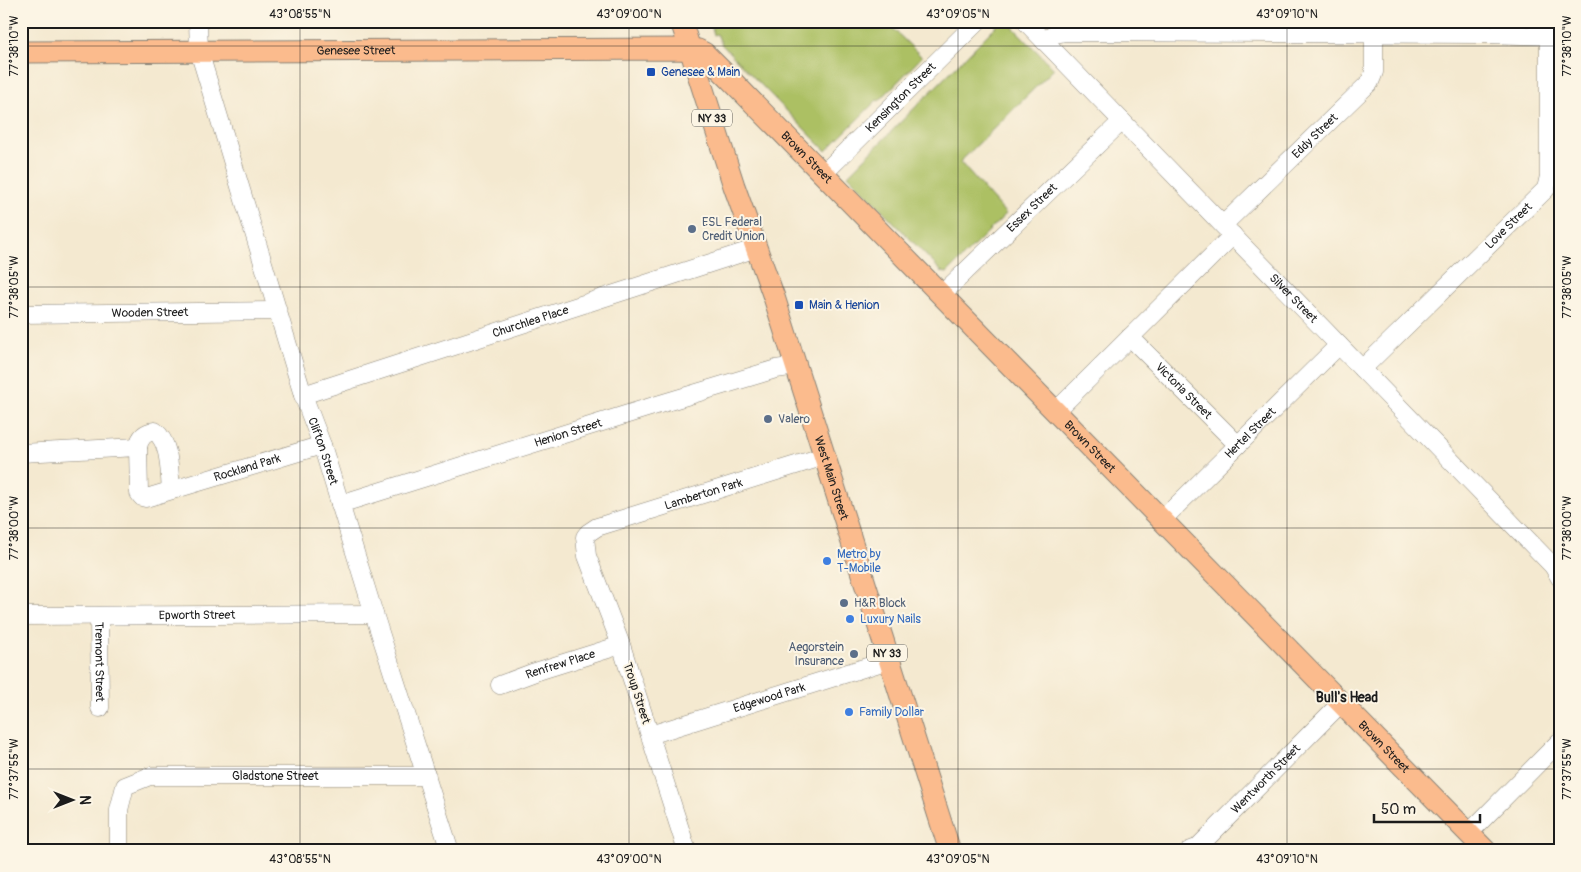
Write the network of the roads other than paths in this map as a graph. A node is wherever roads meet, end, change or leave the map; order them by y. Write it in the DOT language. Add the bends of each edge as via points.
graph roads {
  1 [pos="198,21"];
  2 [pos="681,21"];
  3 [pos="978,21"];
  4 [pos="1025,21"];
  5 [pos="1374,33"];
  6 [pos="1044,41"];
  7 [pos="691,49"];
  8 [pos="199,51"];
  9 [pos="21,52"];
  10 [pos="1122,121"];
  11 [pos="823,174"];
  12 [pos="1228,230"];
  13 [pos="757,248"];
  14 [pos="941,295"];
  15 [pos="277,311"];
  16 [pos="21,314"];
  17 [pos="1130,337"];
  18 [pos="1339,345"];
  19 [pos="796,366"];
  20 [pos="1362,369"];
  21 [pos="303,395"];
  22 [pos="1056,411"];
  23 [pos="322,445"];
  24 [pos="1238,445"];
  25 [pos="138,447"];
  26 [pos="21,453"];
  27 [pos="825,456"];
  28 [pos="171,490"];
  29 [pos="340,504"];
  30 [pos="1162,520"];
  31 [pos="585,537"];
  32 [pos="1560,578"];
  33 [pos="374,614"];
  34 [pos="21,616"];
  35 [pos="99,616"];
  36 [pos="621,645"];
  37 [pos="890,660"];
  38 [pos="500,685"];
  39 [pos="1341,703"];
  40 [pos="100,708"];
  41 [pos="650,735"];
  42 [pos="1560,741"];
  43 [pos="427,776"];
  44 [pos="1469,834"];
  45 [pos="1195,850"];
  46 [pos="119,851"];
  47 [pos="450,851"];
  48 [pos="688,851"];
  49 [pos="950,851"];
  50 [pos="1486,851"];
  1 -- 8 [label="street, Clifton Street"];
  2 -- 7 [label="main road, West Main Street / NY 33"];
  3 -- 11 [label="street, Kensington Street"];
  4 -- 6 [label="street, Silver Street"];
  5 -- 6 [label="street" via="1066,32"];
  5 -- 12 [label="street, Eddy Street" via="1374,72 1370,82"];
  5 -- 20 [label="street, Love Street" via="1553,36 1549,176 1546,189"];
  6 -- 10 [label="street, Silver Street"];
  7 -- 8 [label="main road, Genesee Street"];
  7 -- 11 [label="main road, Brown Street" via="707,56"];
  7 -- 13 [label="main road, West Main Street / NY 33" via="730,176"];
  8 -- 9 [label="main road, Genesee Street"];
  8 -- 15 [label="street, Clifton Street"];
  10 -- 12 [label="street, Silver Street"];
  10 -- 14 [label="street, Essex Street"];
  11 -- 14 [label="main road, Brown Street"];
  12 -- 17 [label="street, Eddy Street"];
  12 -- 18 [label="street, Silver Street"];
  13 -- 19 [label="main road, West Main Street / NY 33"];
  13 -- 21 [label="street, Churchlea Place"];
  14 -- 22 [label="main road, Brown Street"];
  15 -- 16 [label="street, Wooden Street"];
  15 -- 21 [label="street, Clifton Street"];
  17 -- 22 [label="street, Eddy Street"];
  17 -- 24 [label="street, Victoria Street"];
  18 -- 20 [label="street, Silver Street"];
  18 -- 24 [label="street, Hertel Street"];
  19 -- 27 [label="main road, West Main Street / NY 33"];
  19 -- 29 [label="street, Henion Street" via="776,369"];
  20 -- 32 [label="street, Silver Street" via="1553,566"];
  21 -- 23 [label="street, Clifton Street"];
  22 -- 30 [label="main road, Brown Street"];
  23 -- 28 [label="street, Rockland Park"];
  23 -- 29 [label="street, Clifton Street"];
  24 -- 30 [label="street, Hertel Street"];
  25 -- 26 [label="street"];
  25 -- 28 [label="street, Rockland Park" via="139,493 142,497"];
  25 -- 28 [label="street" via="139,441 149,432 156,431 161,436 168,457"];
  27 -- 31 [label="street, Lamberton Park" via="597,527"];
  27 -- 37 [label="main road, West Main Street / NY 33"];
  29 -- 33 [label="street, Clifton Street"];
  30 -- 39 [label="main road, Brown Street"];
  31 -- 36 [label="street, Troup Street" via="587,556"];
  33 -- 35 [label="street, Epworth Street"];
  33 -- 43 [label="street, Clifton Street"];
  34 -- 35 [label="street, Epworth Street"];
  35 -- 40 [label="street, Tremont Street"];
  36 -- 38 [label="street, Renfrew Place"];
  36 -- 41 [label="street, Troup Street"];
  37 -- 41 [label="street, Edgewood Park"];
  37 -- 49 [label="main road, West Main Street / NY 33"];
  39 -- 44 [label="main road, Brown Street"];
  39 -- 45 [label="street, Wentworth Street"];
  41 -- 48 [label="street, Troup Street"];
  42 -- 44 [label="street"];
  43 -- 46 [label="street, Gladstone Street" via="150,776 125,786 119,810"];
  43 -- 47 [label="street, Clifton Street"];
  44 -- 50 [label="main road, Brown Street"];
}
